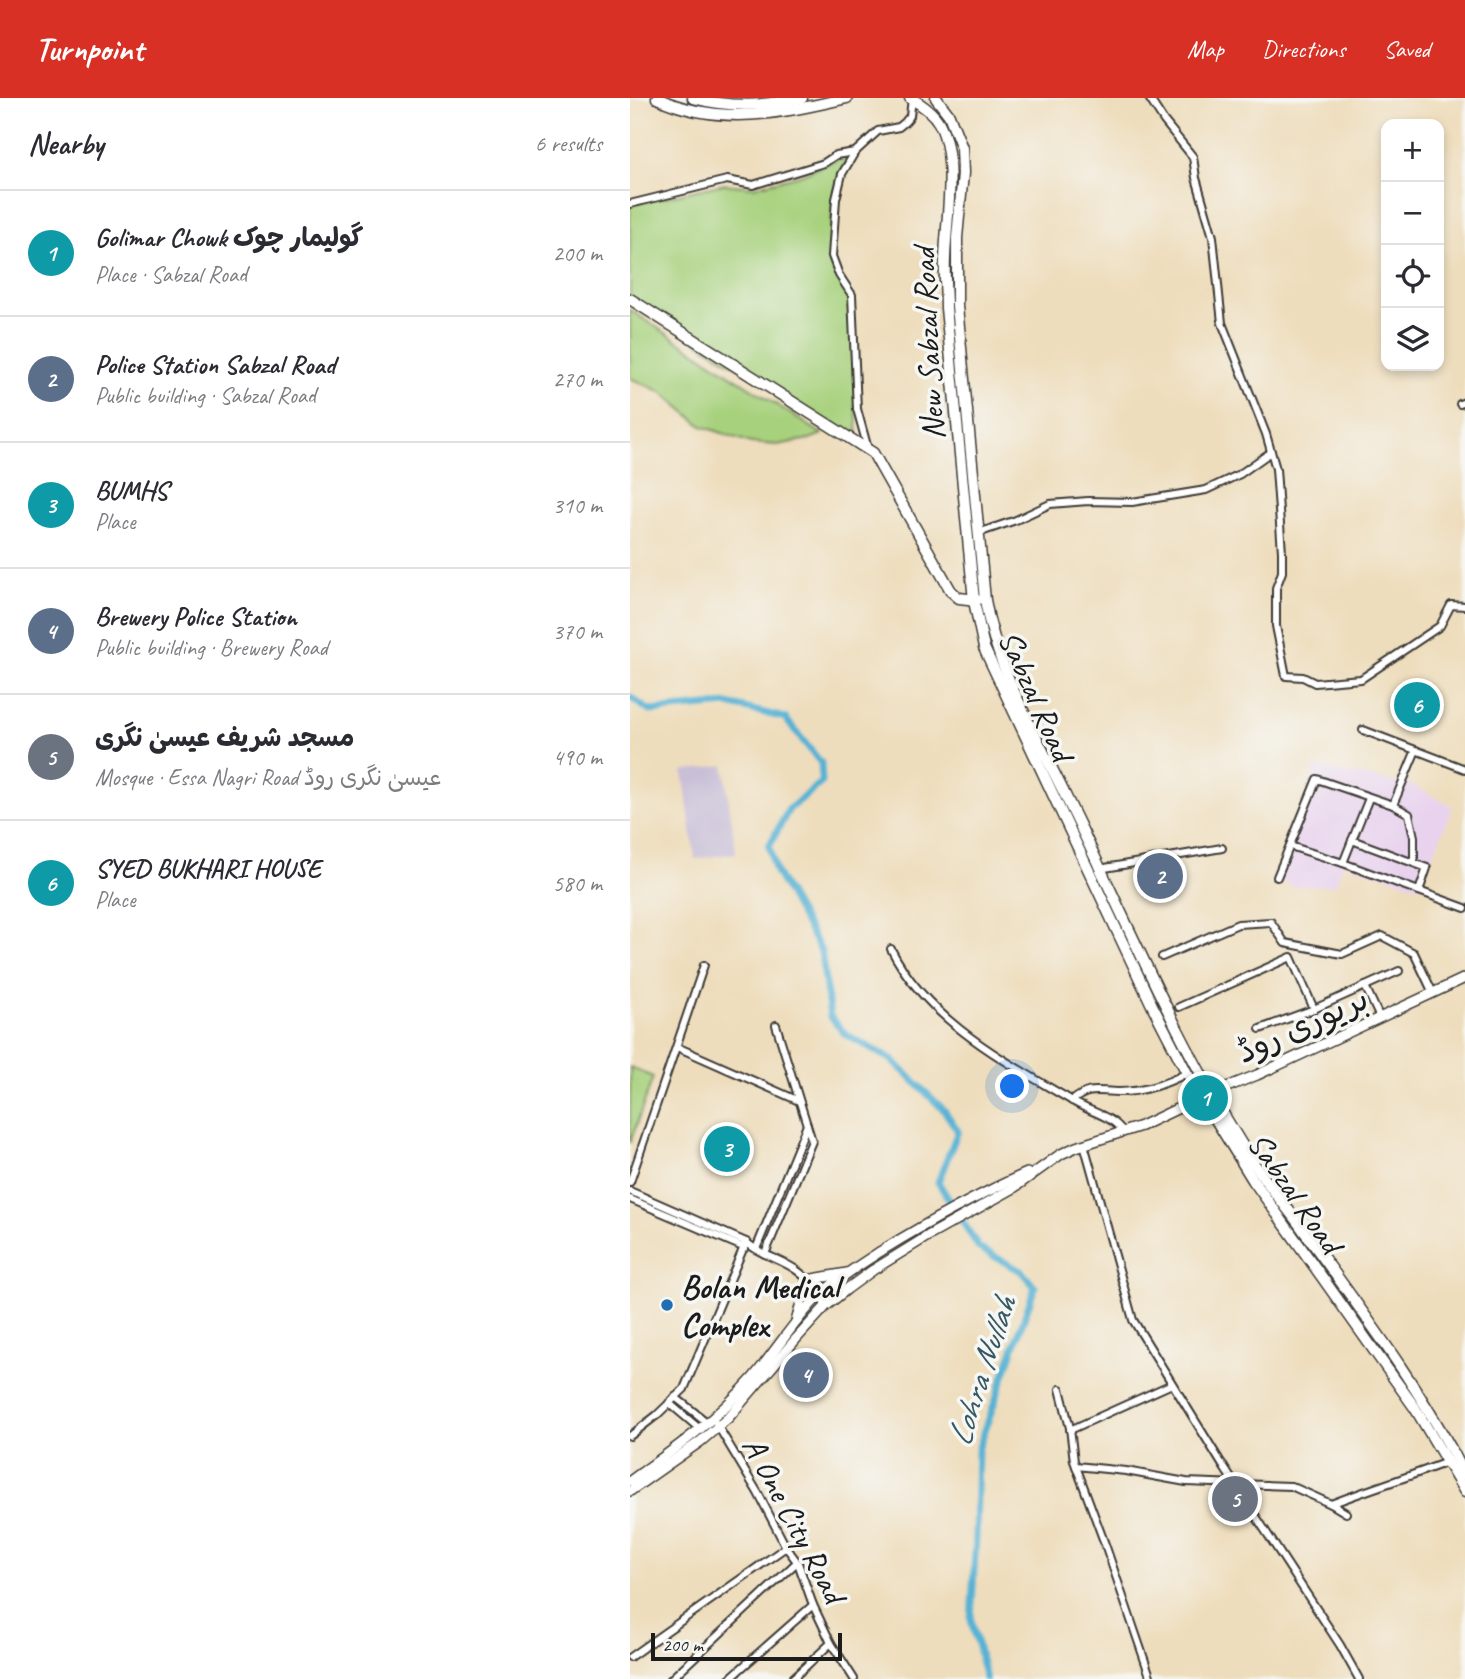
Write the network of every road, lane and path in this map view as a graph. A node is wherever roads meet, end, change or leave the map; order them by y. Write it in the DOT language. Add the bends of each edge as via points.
graph roads {
  1 [pos="657,98"];
  2 [pos="693,98"];
  3 [pos="802,98"];
  4 [pos="847,98"];
  5 [pos="911,98"];
  6 [pos="936,98"];
  7 [pos="1149,98"];
  8 [pos="855,152"];
  9 [pos="630,204"];
  10 [pos="630,299"];
  11 [pos="868,449"];
  12 [pos="1271,452"];
  13 [pos="978,533"];
  14 [pos="985,600"];
  15 [pos="974,601"];
  16 [pos="1465,606"];
  17 [pos="1363,730"];
  18 [pos="1416,750"];
  19 [pos="1465,769"];
  20 [pos="1369,798"];
  21 [pos="1393,804"];
  22 [pos="1352,840"];
  23 [pos="1290,846"];
  24 [pos="1222,848"];
  25 [pos="1343,863"];
  26 [pos="1414,863"];
  27 [pos="1100,869"];
  28 [pos="1277,877"];
  29 [pos="1104,890"];
  30 [pos="1419,891"];
  31 [pos="1465,908"];
  32 [pos="891,950"];
  33 [pos="1162,957"];
  34 [pos="705,965"];
  35 [pos="1399,971"];
  36 [pos="1465,978"];
  37 [pos="1365,986"];
  38 [pos="1433,993"];
  39 [pos="1179,1007"];
  40 [pos="1314,1009"];
  41 [pos="1380,1018"];
  42 [pos="776,1026"];
  43 [pos="1260,1029"];
  44 [pos="677,1047"];
  45 [pos="1187,1073"];
  46 [pos="1206,1095"];
  47 [pos="799,1101"];
  48 [pos="1072,1101"];
  49 [pos="807,1125"];
  50 [pos="1123,1132"];
  51 [pos="1084,1144"];
  52 [pos="1045,1164"];
  53 [pos="630,1182"];
  54 [pos="630,1191"];
  55 [pos="630,1199"];
  56 [pos="745,1245"];
  57 [pos="754,1249"];
  58 [pos="765,1254"];
  59 [pos="849,1272"];
  60 [pos="807,1280"];
  61 [pos="819,1296"];
  62 [pos="826,1306"];
  63 [pos="1351,1308"];
  64 [pos="795,1326"];
  65 [pos="1172,1384"];
  66 [pos="1060,1389"];
  67 [pos="675,1397"];
  68 [pos="669,1403"];
  69 [pos="710,1425"];
  70 [pos="1070,1430"];
  71 [pos="630,1436"];
  72 [pos="1448,1462"];
  73 [pos="1076,1466"];
  74 [pos="1465,1475"];
  75 [pos="630,1481"];
  76 [pos="1234,1483"];
  77 [pos="630,1491"];
  78 [pos="1465,1492"];
  79 [pos="1331,1504"];
  80 [pos="1346,1513"];
  81 [pos="786,1547"];
  82 [pos="796,1563"];
  83 [pos="813,1605"];
  84 [pos="831,1643"];
  85 [pos="630,1657"];
  86 [pos="671,1679"];
  87 [pos="729,1679"];
  88 [pos="792,1679"];
  89 [pos="854,1679"];
  90 [pos="1151,1679"];
  91 [pos="1359,1679"];
  1 -- 4 [label="main road" via="683,108 745,117"];
  2 -- 3 [label="main road" via="735,106"];
  5 -- 8 [label="street" via="910,116 900,127 878,131"];
  5 -- 15 [label="main road, New Sabzal Road" via="938,122 947,152 946,308"];
  6 -- 13 [label="main road, New Sabzal Road" via="949,115 962,148 957,306"];
  7 -- 12 [label="street" via="1194,157 1213,237 1222,323"];
  8 -- 9 [label="street" via="753,185 727,180"];
  8 -- 11 [label="street" via="842,174 836,199 832,256 852,295 857,409"];
  10 -- 11 [label="main road, Sabzal Road"];
  11 -- 15 [label="main road, Sabzal Road" via="881,463 951,591"];
  12 -- 13 [label="street" via="1206,490 1132,502 1050,504"];
  12 -- 16 [label="street" via="1280,497 1283,552 1276,588 1276,626 1286,676 1315,683 1361,679 1440,626 1451,604"];
  13 -- 14 [label="main road, New Sabzal Road"];
  14 -- 15 [label="main road, Sabzal Road"];
  14 -- 27 [label="main road, Sabzal Road" via="995,647"];
  15 -- 29 [label="main road, Sabzal Road" via="984,648"];
  17 -- 18 [label="street"];
  18 -- 19 [label="street"];
  18 -- 21 [label="street"];
  20 -- 21 [label="street"];
  20 -- 22 [label="street"];
  20 -- 23 [label="street" via="1317,779"];
  21 -- 26 [label="street" via="1409,814"];
  22 -- 25 [label="street"];
  22 -- 26 [label="street"];
  23 -- 25 [label="street"];
  23 -- 28 [label="street"];
  24 -- 27 [label="street"];
  25 -- 30 [label="street"];
  26 -- 30 [label="street" via="1427,868"];
  27 -- 29 [label="main road, Sabzal Road"];
  29 -- 45 [label="main road, Sabzal Road" via="1152,1005"];
  29 -- 46 [label="main road, Sabzal Road"];
  30 -- 31 [label="street"];
  32 -- 48 [label="street" via="912,984 937,1009 980,1044"];
  33 -- 38 [label="street" via="1238,924 1271,922 1285,943 1342,954 1382,936 1414,953"];
  34 -- 44 [label="street"];
  35 -- 37 [label="street"];
  36 -- 38 [label="main road, بریوری روڈ"];
  37 -- 40 [label="street"];
  37 -- 41 [label="street"];
  38 -- 41 [label="main road, بریوری روڈ"];
  39 -- 40 [label="street" via="1291,957"];
  40 -- 43 [label="street"];
  41 -- 46 [label="main road, بریوری روڈ"];
  42 -- 47 [label="street"];
  44 -- 47 [label="street"];
  44 -- 53 [label="street"];
  45 -- 46 [label="main road, Sabzal Road"];
  45 -- 48 [label="street" via="1164,1085 1119,1092 1095,1089"];
  46 -- 50 [label="main road, بریوری روڈ"];
  46 -- 63 [label="main road, Sabzal Road" via="1253,1180"];
  47 -- 49 [label="street"];
  48 -- 50 [label="street" via="1117,1123"];
  49 -- 57 [label="street"];
  49 -- 58 [label="street" via="812,1140"];
  50 -- 51 [label="main road, بریوری روڈ"];
  51 -- 52 [label="main road, بریوری روڈ"];
  51 -- 65 [label="street" via="1133,1320"];
  52 -- 59 [label="main road" via="923,1226"];
  52 -- 62 [label="main road" via="873,1270"];
  54 -- 56 [label="street"];
  55 -- 56 [label="street"];
  56 -- 57 [label="street"];
  56 -- 67 [label="street" via="684,1389"];
  57 -- 58 [label="street"];
  58 -- 60 [label="street" via="792,1266"];
  59 -- 60 [label="main road"];
  59 -- 61 [label="main road"];
  60 -- 61 [label="street"];
  60 -- 64 [label="main road"];
  61 -- 62 [label="street"];
  61 -- 64 [label="main road"];
  62 -- 69 [label="main road" via="728,1418"];
  63 -- 72 [label="main road, Sabzal Road"];
  63 -- 74 [label="main road, Sabzal Road" via="1405,1374"];
  64 -- 69 [label="main road"];
  65 -- 70 [label="street"];
  65 -- 76 [label="street"];
  66 -- 70 [label="street"];
  67 -- 68 [label="street"];
  67 -- 69 [label="street"];
  68 -- 69 [label="street"];
  68 -- 71 [label="street"];
  69 -- 75 [label="main road"];
  69 -- 77 [label="main road"];
  69 -- 81 [label="street, A One City Road" via="758,1493"];
  70 -- 73 [label="street"];
  72 -- 78 [label="main road, Sabzal Road"];
  72 -- 79 [label="street"];
  73 -- 76 [label="street" via="1186,1482"];
  73 -- 90 [label="street"];
  76 -- 79 [label="street" via="1291,1486"];
  76 -- 91 [label="street"];
  79 -- 80 [label="street"];
  81 -- 82 [label="street, A One City Road"];
  81 -- 85 [label="street"];
  82 -- 83 [label="street, A One City Road"];
  82 -- 86 [label="street"];
  83 -- 84 [label="street, A One City Road"];
  83 -- 87 [label="street"];
  84 -- 88 [label="street"];
  84 -- 89 [label="street, A One City Road"];
}
